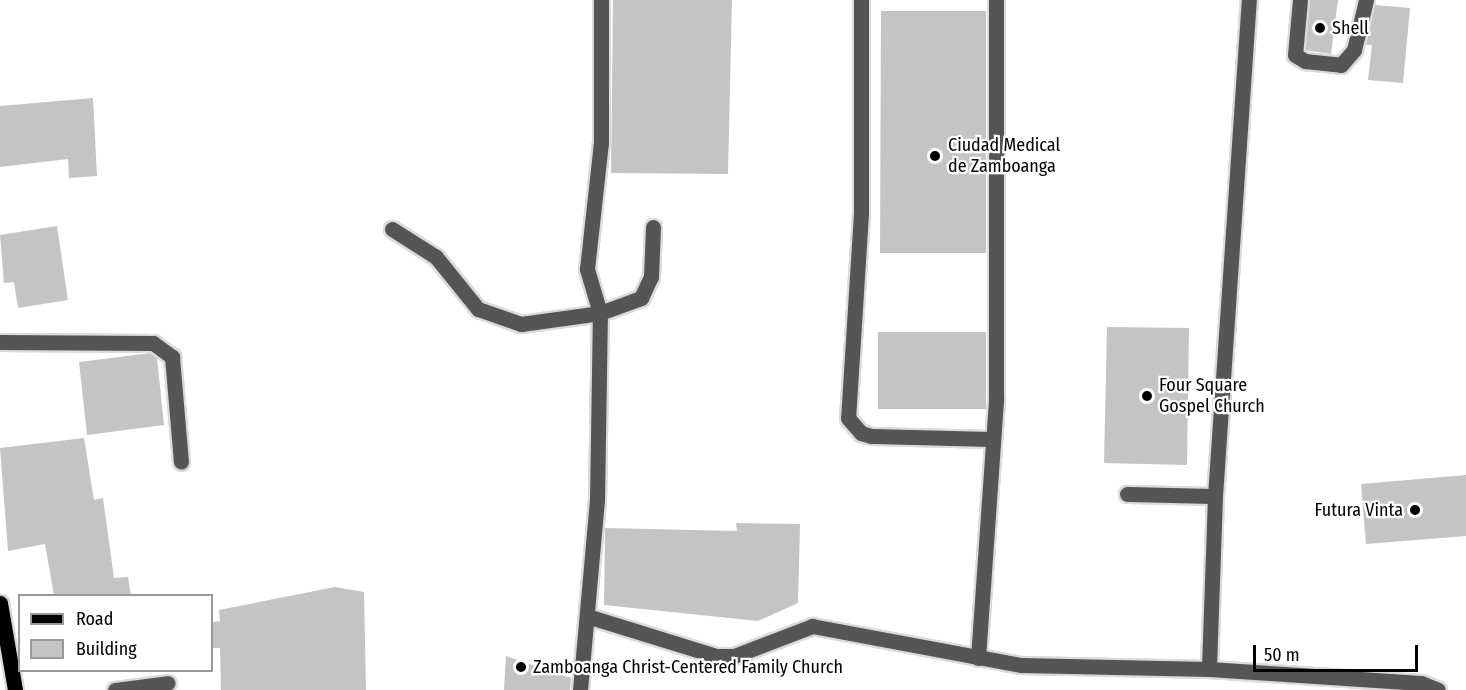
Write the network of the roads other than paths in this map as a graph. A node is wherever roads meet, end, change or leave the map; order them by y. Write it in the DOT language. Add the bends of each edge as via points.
graph roads {
  1 [pos="601,0"];
  2 [pos="861,0"];
  3 [pos="996,0"];
  4 [pos="1249,0"];
  5 [pos="1300,0"];
  6 [pos="1365,0"];
  7 [pos="653,227"];
  8 [pos="392,229"];
  9 [pos="600,314"];
  10 [pos="0,342"];
  11 [pos="993,439"];
  12 [pos="181,462"];
  13 [pos="1127,494"];
  14 [pos="1215,496"];
  15 [pos="0,603"];
  16 [pos="587,616"];
  17 [pos="978,658"];
  18 [pos="1209,669"];
  19 [pos="168,683"];
  20 [pos="15,690"];
  21 [pos="115,690"];
  22 [pos="580,690"];
  23 [pos="1438,690"];
  1 -- 9 [label="street" via="601,143 587,269"];
  2 -- 11 [label="street" via="861,213 848,418 861,433 871,436"];
  3 -- 11 [label="street"];
  4 -- 14 [label="street"];
  5 -- 6 [label="street" via="1295,55 1305,61 1341,65 1354,50"];
  7 -- 9 [label="street" via="647,289 630,305"];
  8 -- 9 [label="street" via="436,257 465,298 493,316 521,324"];
  9 -- 16 [label="street" via="597,501"];
  10 -- 12 [label="street" via="153,343 172,357"];
  11 -- 17 [label="street"];
  13 -- 14 [label="street"];
  14 -- 18 [label="street"];
  15 -- 20 [label="main road"];
  16 -- 17 [label="street" via="716,656 734,656 812,626"];
  16 -- 22 [label="street"];
  17 -- 18 [label="street" via="1021,665"];
  18 -- 23 [label="street" via="1403,681"];
  19 -- 21 [label="street"];
}
